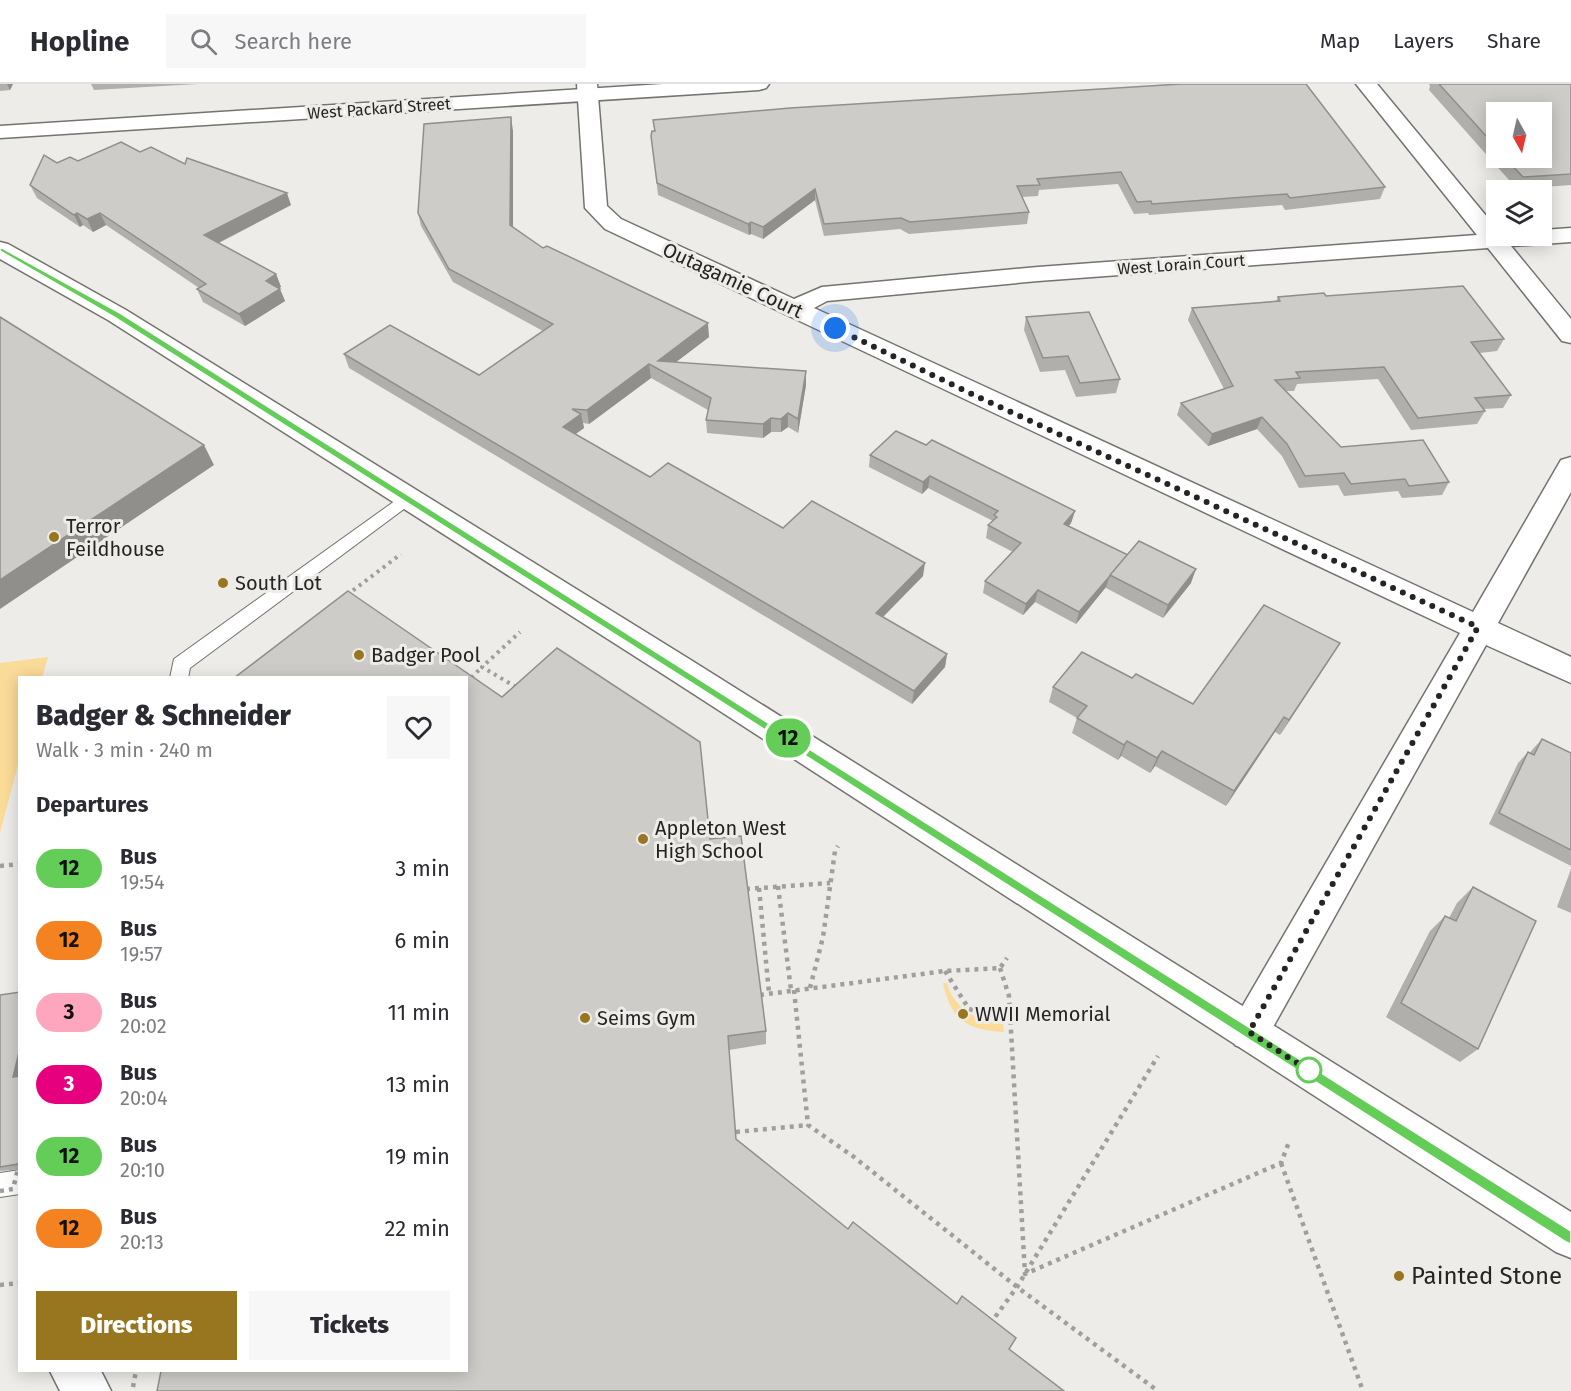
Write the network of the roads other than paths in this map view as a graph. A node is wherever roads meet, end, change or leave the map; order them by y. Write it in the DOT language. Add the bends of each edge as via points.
graph roads {
  1 [pos="759,84"];
  2 [pos="1366,84"];
  3 [pos="588,89"];
  4 [pos="0,132"];
  5 [pos="1486,233"];
  6 [pos="1571,235"];
  7 [pos="1552,236"];
  8 [pos="1486,240"];
  9 [pos="1497,246"];
  10 [pos="0,249"];
  11 [pos="795,308"];
  12 [pos="1571,335"];
  13 [pos="1571,467"];
  14 [pos="406,499"];
  15 [pos="1478,627"];
  16 [pos="1571,671"];
  17 [pos="179,676"];
  18 [pos="1249,1032"];
  19 [pos="1571,1237"];
  20 [pos="73,1372"];
  21 [pos="88,1391"];
  1 -- 3 [label="street, West Packard Street"];
  2 -- 5 [label="street"];
  3 -- 4 [label="street, West Packard Street"];
  3 -- 11 [label="street, Outagamie Court" via="596,208 613,224"];
  6 -- 7 [label="street, West Lorain Court"];
  8 -- 11 [label="street, West Lorain Court" via="822,294"];
  9 -- 12 [label="street"];
  10 -- 14 [label="street" via="117,315"];
  11 -- 15 [label="street, Outagamie Court" via="976,396"];
  13 -- 15 [label="street"];
  14 -- 17 [label="lane" via="181,664"];
  14 -- 18 [label="street"];
  15 -- 16 [label="street, Outagamie Court"];
  15 -- 18 [label="street"];
  18 -- 19 [label="street"];
  20 -- 21 [label="street"];
}
